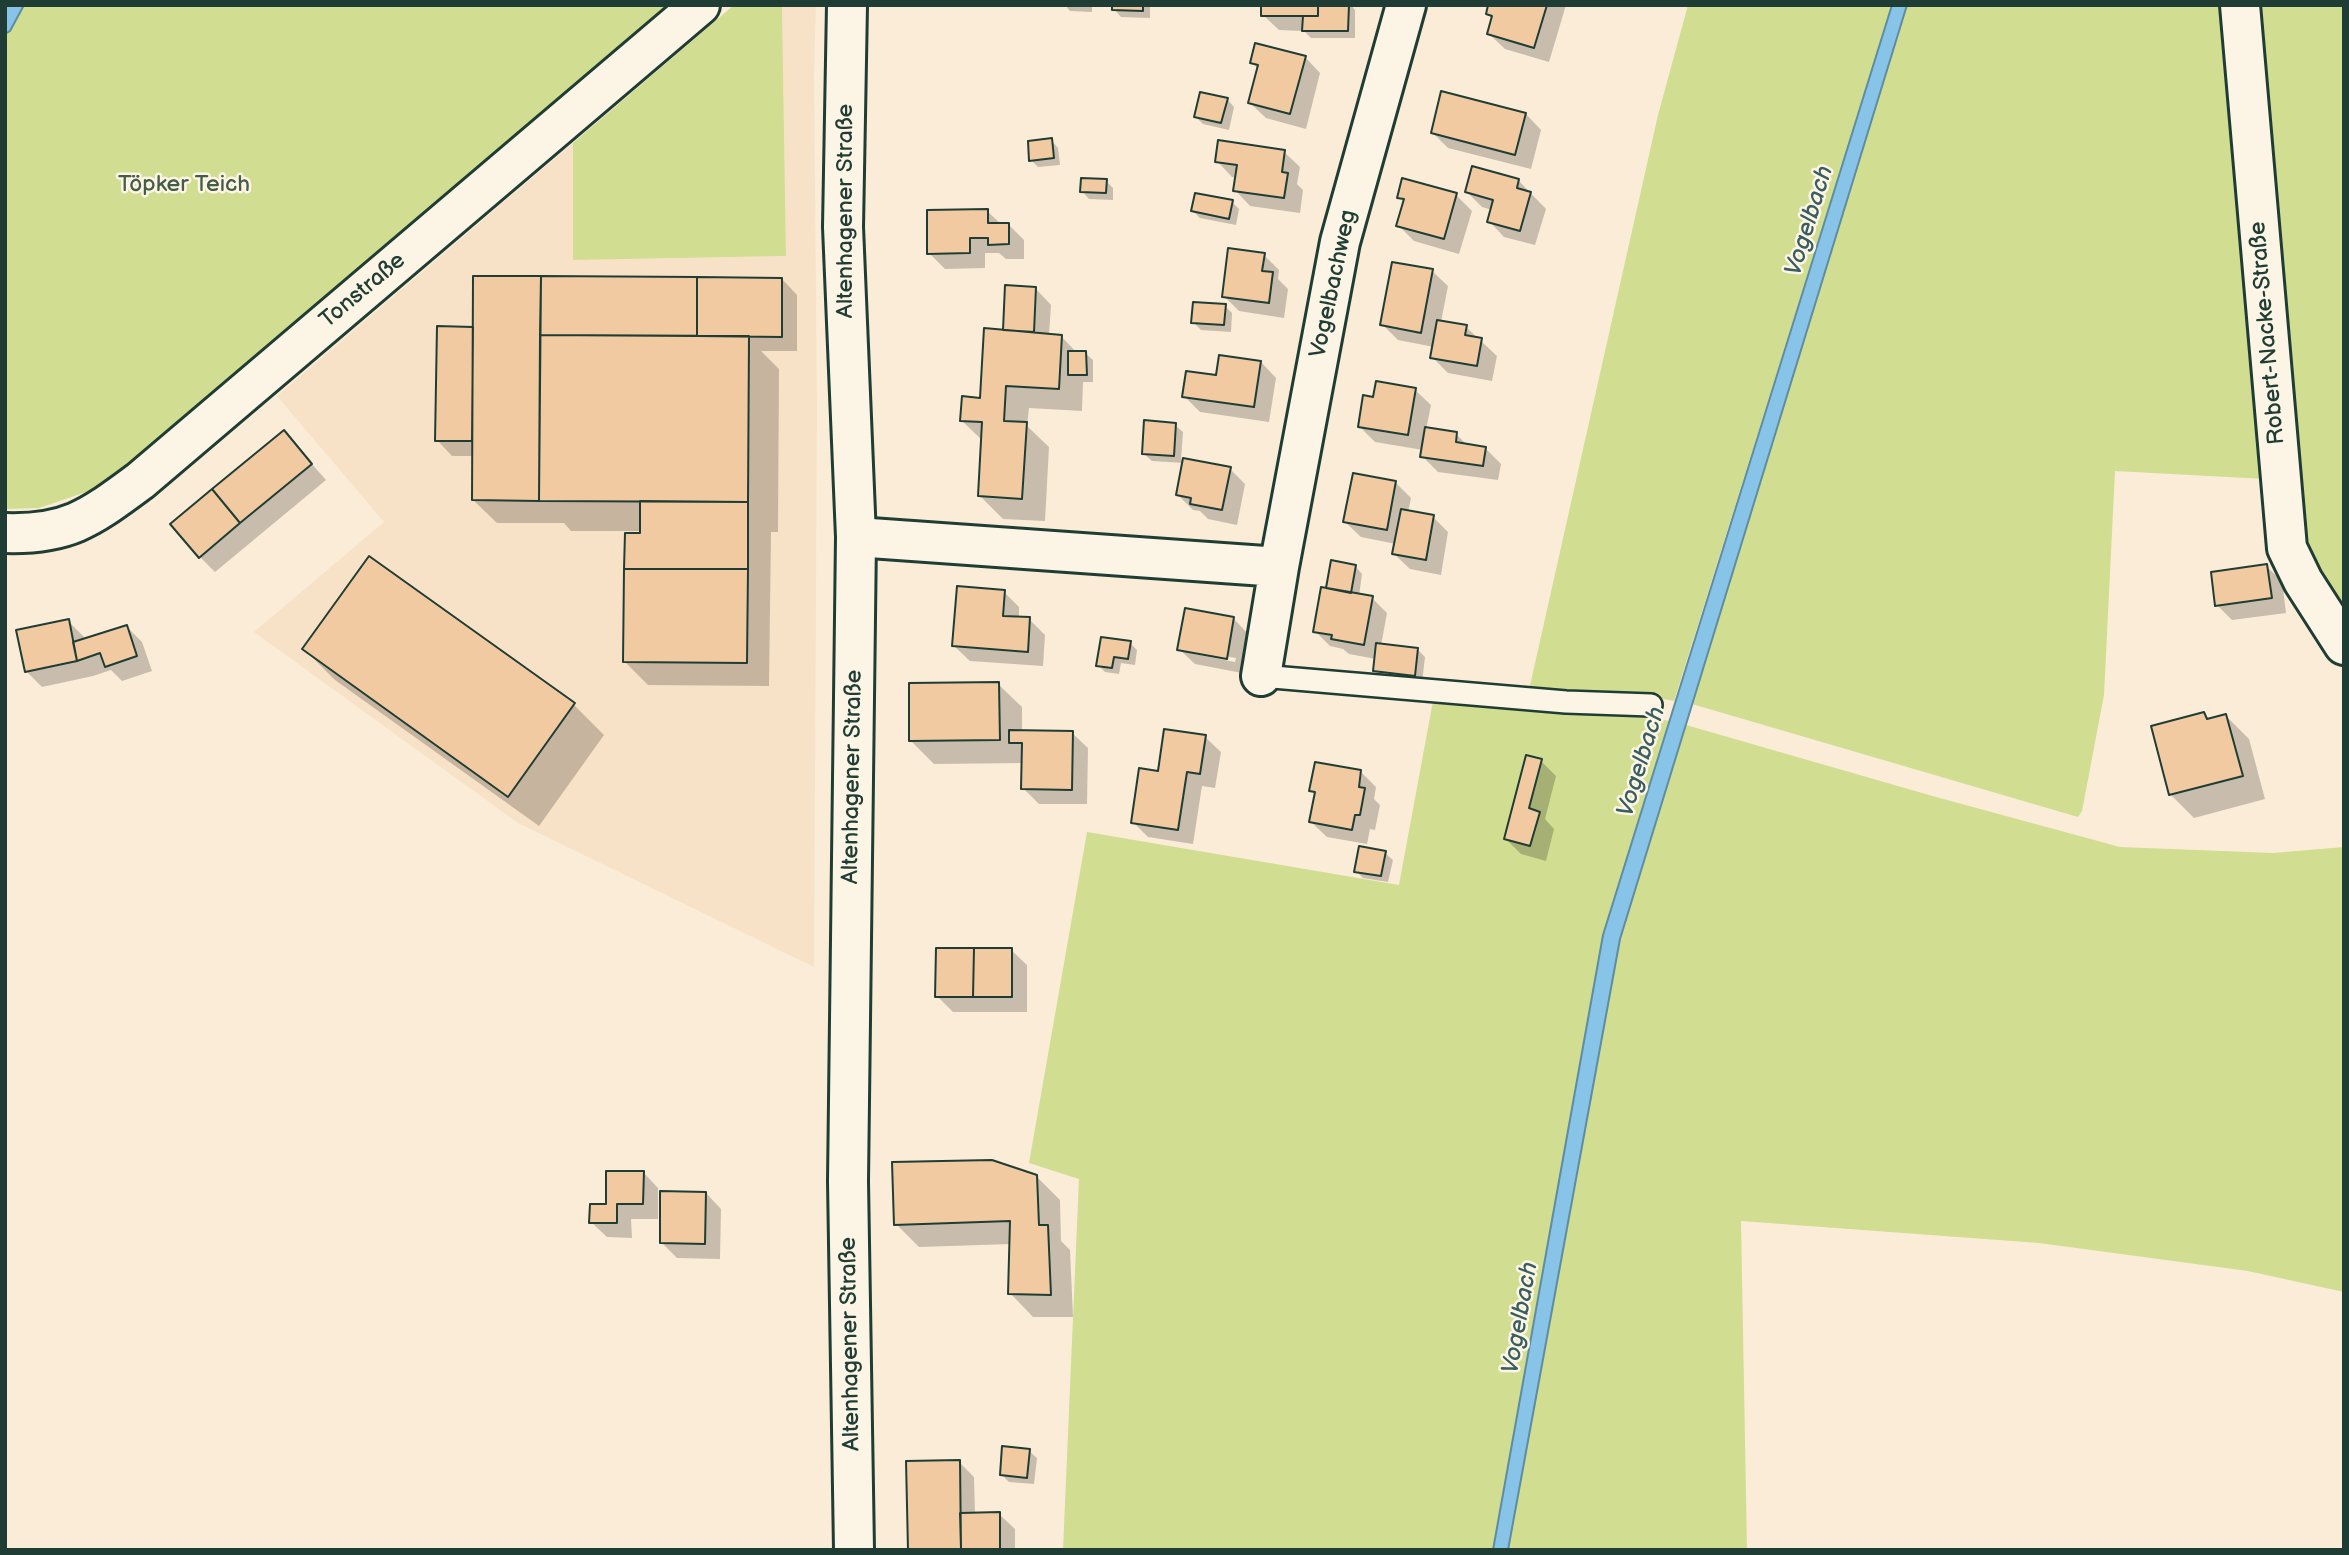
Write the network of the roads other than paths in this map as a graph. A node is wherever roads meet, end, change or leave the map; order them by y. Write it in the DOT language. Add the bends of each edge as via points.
graph roads {
  1 [pos="700,5"];
  2 [pos="847,5"];
  3 [pos="1406,5"];
  4 [pos="2240,5"];
  5 [pos="5,534"];
  6 [pos="856,537"];
  7 [pos="1279,567"];
  8 [pos="2344,645"];
  9 [pos="1261,676"];
  10 [pos="1651,705"];
  11 [pos="854,1550"];
  1 -- 5 [label="street, Tonstraße" via="140,481 96,514 61,529"];
  2 -- 6 [label="street, Altenhagener Straße" via="843,253"];
  3 -- 7 [label="street, Vogelbachweg" via="1340,242"];
  4 -- 8 [label="street, Robert-Nacke-Straße" via="2287,548 2302,582"];
  6 -- 7 [label="street"];
  6 -- 11 [label="street, Altenhagener Straße" via="849,1168"];
  7 -- 9 [label="street, Vogelbachweg"];
  9 -- 10 [label="lane"];
}
